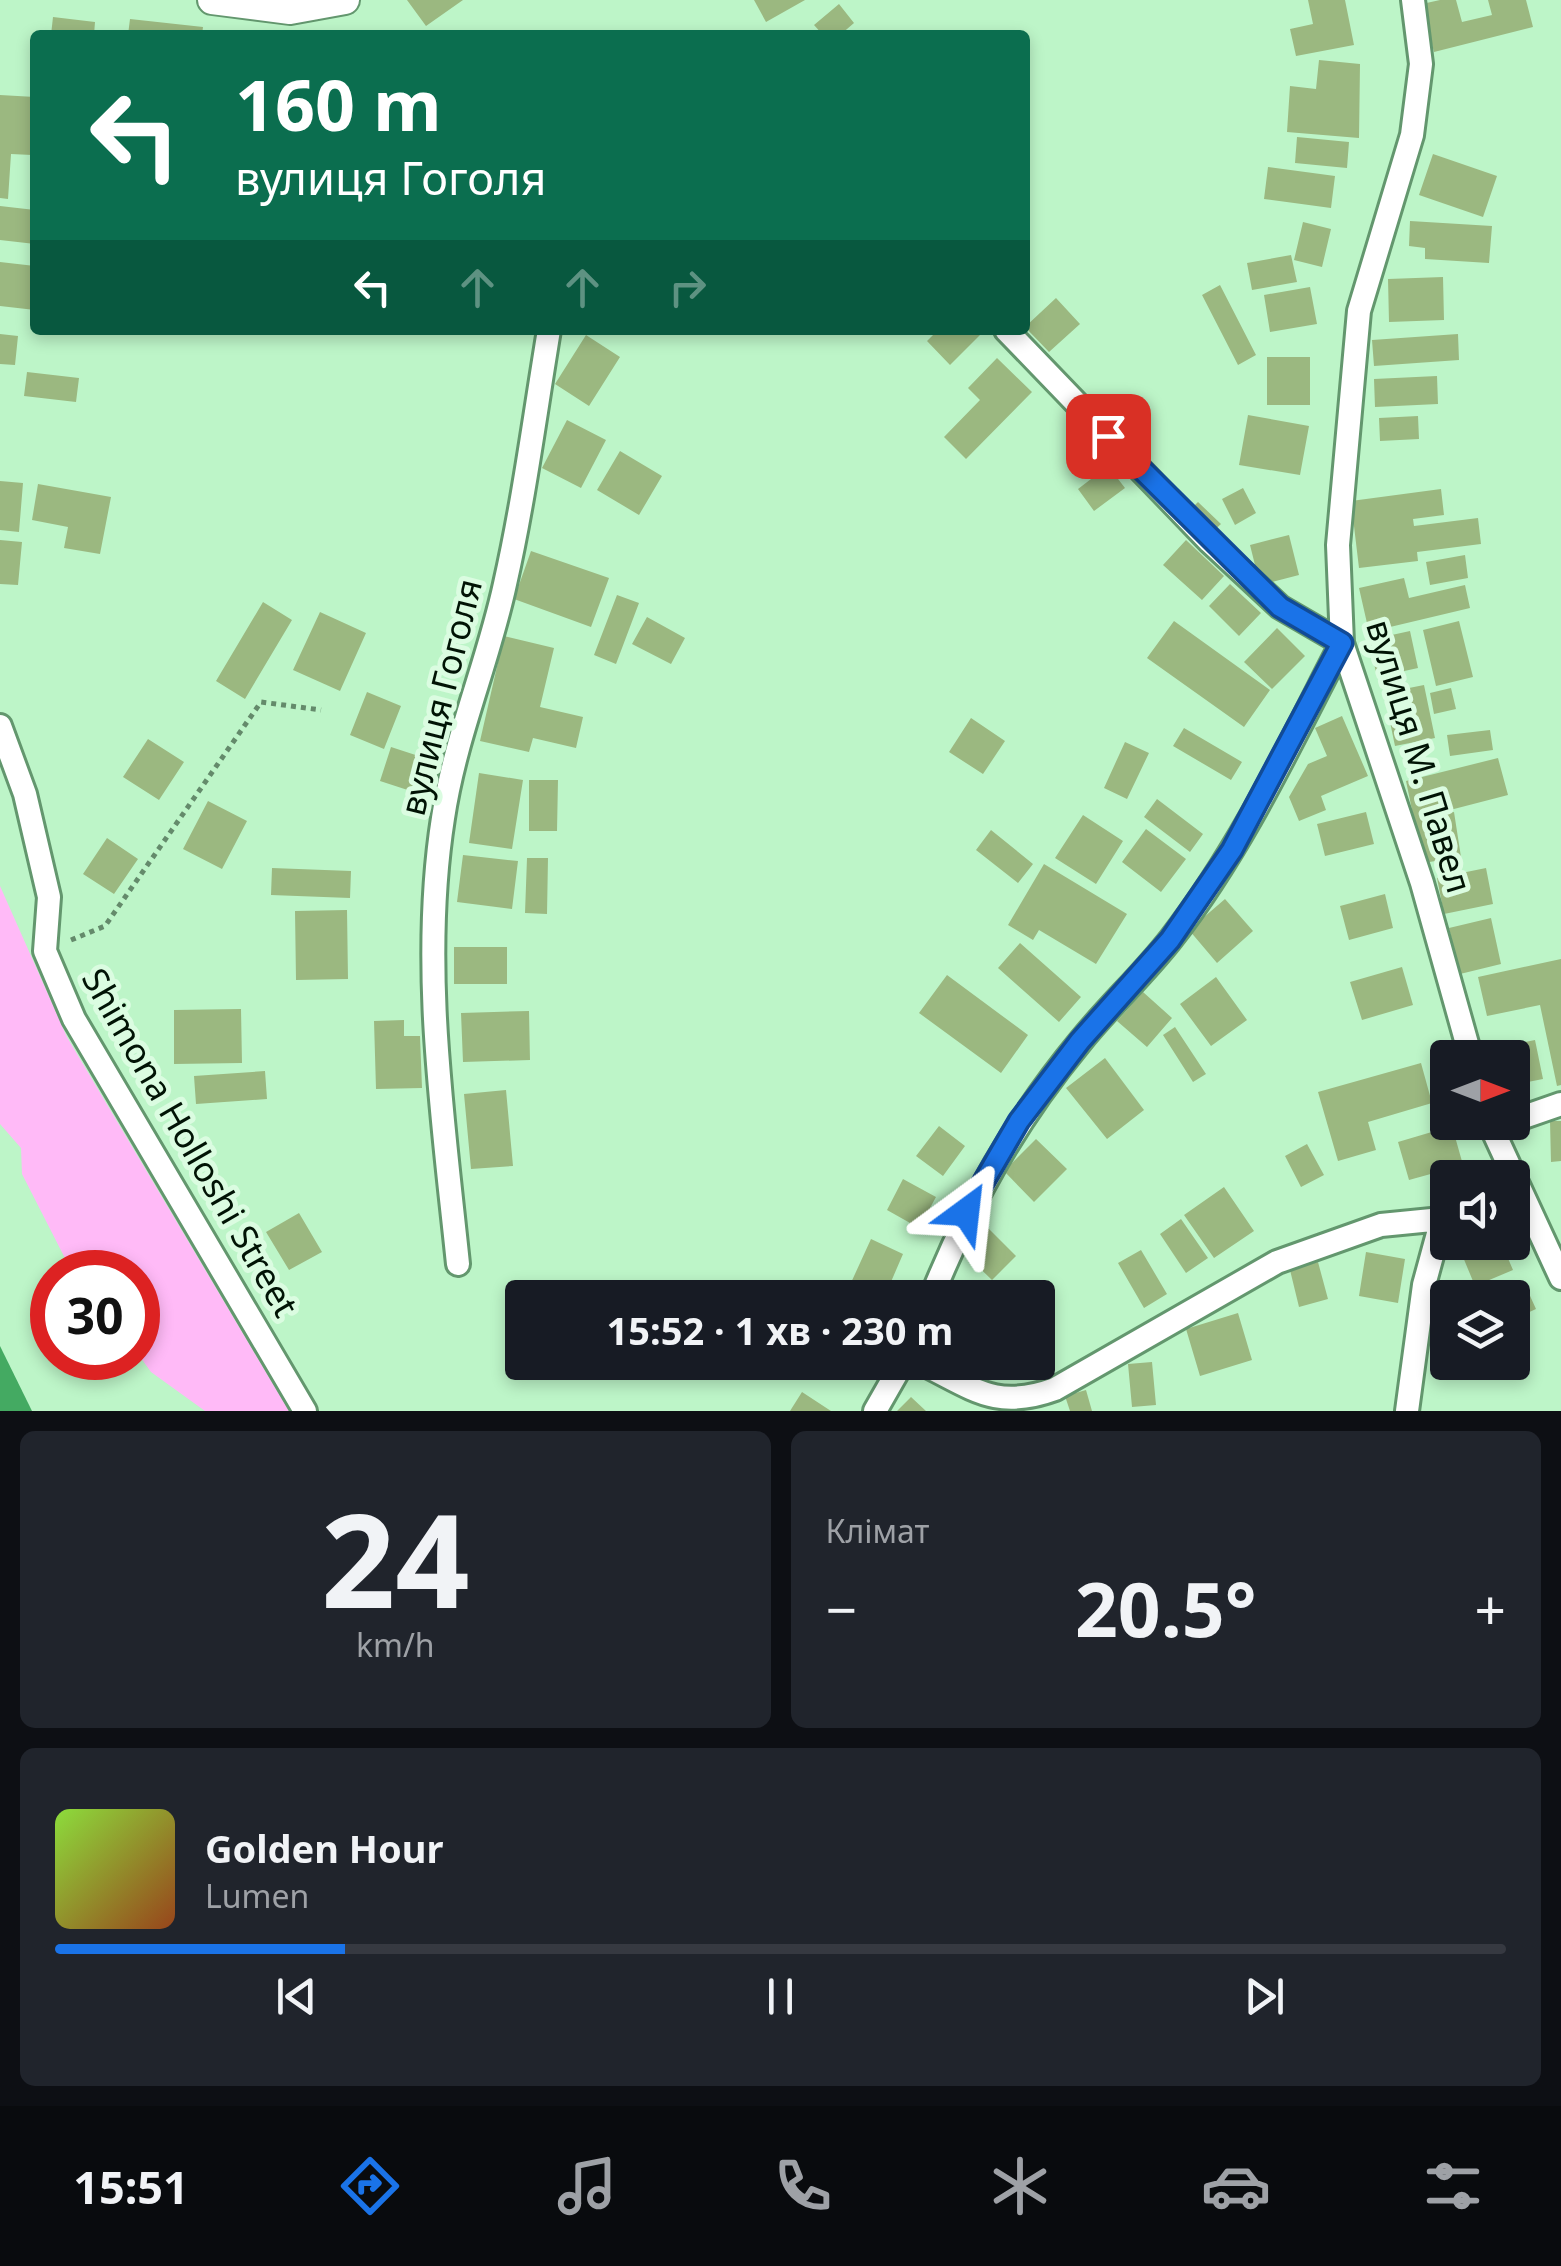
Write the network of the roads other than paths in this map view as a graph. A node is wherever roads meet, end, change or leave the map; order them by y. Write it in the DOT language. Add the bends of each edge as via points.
graph roads {
  1 [pos="212,0"];
  2 [pos="345,0"];
  3 [pos="1413,0"];
  4 [pos="548,335"];
  5 [pos="1011,335"];
  6 [pos="1342,643"];
  7 [pos="0,726"];
  8 [pos="1466,1040"];
  9 [pos="1561,1104"];
  10 [pos="1530,1114"];
  11 [pos="1530,1217"];
  12 [pos="1430,1220"];
  13 [pos="1432,1260"];
  14 [pos="458,1264"];
  15 [pos="1561,1278"];
  16 [pos="938,1280"];
  17 [pos="892,1380"];
  18 [pos="957,1380"];
  19 [pos="305,1411"];
  20 [pos="874,1411"];
  21 [pos="1407,1411"];
  1 -- 2 [label="street" via="290,10"];
  3 -- 6 [label="street, вулиця М. Павел" via="1421,64 1412,136 1359,311 1338,546"];
  4 -- 14 [label="street, вулиця Гоголя" via="505,586 467,706 442,820 435,962"];
  5 -- 6 [label="street" via="1210,542 1280,607"];
  6 -- 8 [label="street, вулиця М. Павел"];
  6 -- 16 [label="street" via="1232,850 1170,940 1019,1121 966,1212"];
  7 -- 19 [label="street, Shimona Holloshi Street" via="49,898 45,951 74,1019"];
  9 -- 10 [label="street"];
  11 -- 15 [label="street"];
  12 -- 18 [label="street" via="1381,1225 1277,1262 1020,1403"];
  13 -- 21 [label="street"];
  17 -- 20 [label="street"];
}
